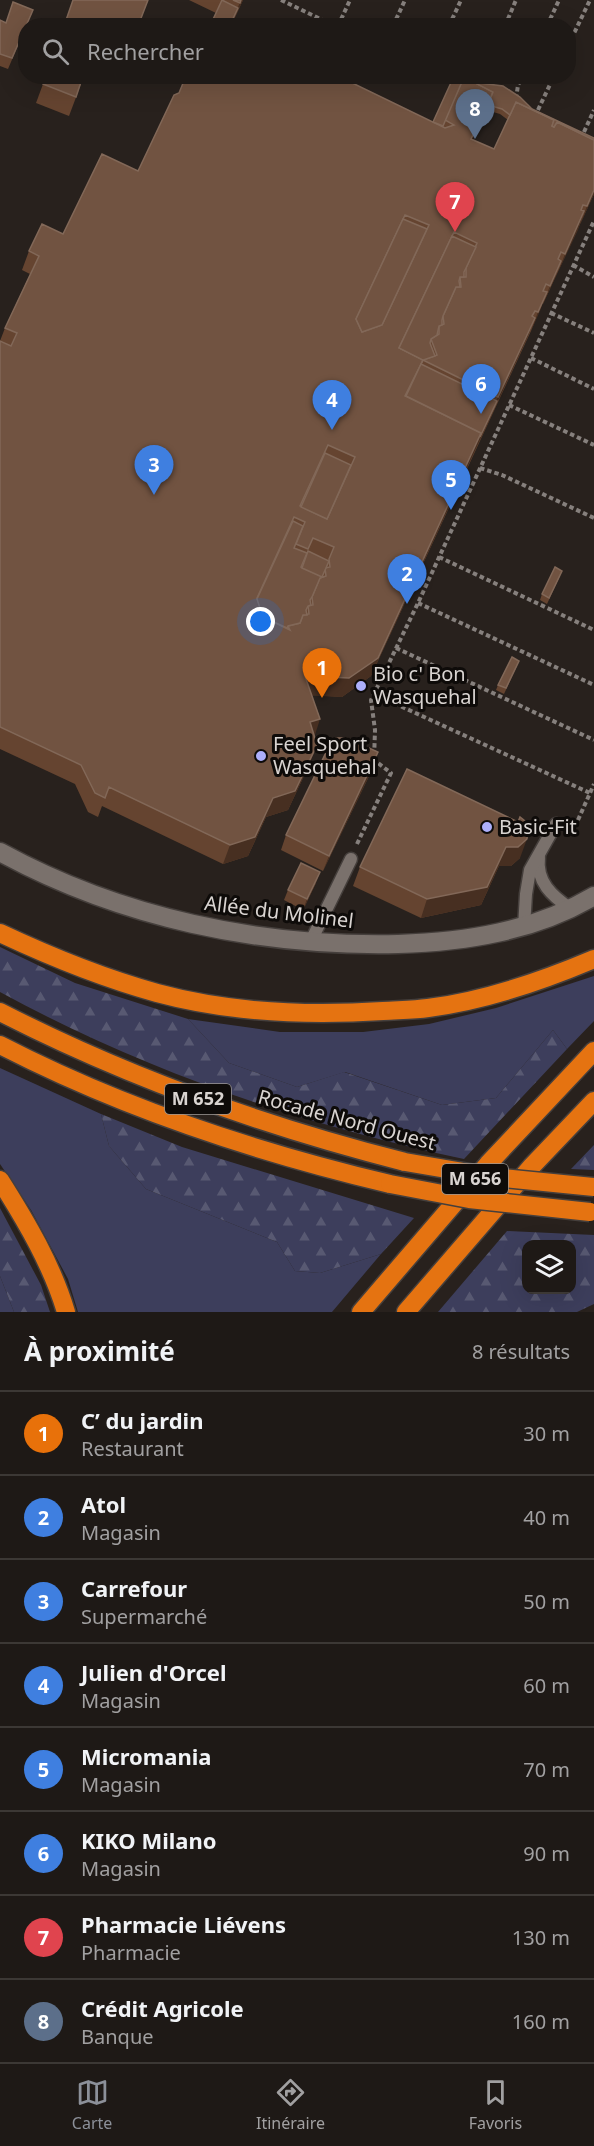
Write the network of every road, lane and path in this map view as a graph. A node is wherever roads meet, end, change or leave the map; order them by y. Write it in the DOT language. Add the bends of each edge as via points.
graph roads {
  1 [pos="281,0"];
  2 [pos="350,0"];
  3 [pos="405,0"];
  4 [pos="461,0"];
  5 [pos="516,0"];
  6 [pos="559,0"];
  7 [pos="590,0"];
  8 [pos="319,18"];
  9 [pos="340,18"];
  10 [pos="397,18"];
  11 [pos="453,18"];
  12 [pos="508,18"];
  13 [pos="551,18"];
  14 [pos="576,29"];
  15 [pos="519,84"];
  16 [pos="550,84"];
  17 [pos="515,104"];
  18 [pos="538,110"];
  19 [pos="594,110"];
  20 [pos="584,132"];
  21 [pos="594,222"];
  22 [pos="573,265"];
  23 [pos="594,277"];
  24 [pos="551,313"];
  25 [pos="594,333"];
  26 [pos="531,358"];
  27 [pos="594,389"];
  28 [pos="509,405"];
  29 [pos="594,445"];
  30 [pos="480,468"];
  31 [pos="594,518"];
  32 [pos="439,557"];
  33 [pos="418,603"];
  34 [pos="594,630"];
  35 [pos="396,648"];
  36 [pos="594,685"];
  37 [pos="374,694"];
  38 [pos="594,740"];
  39 [pos="594,784"];
  40 [pos="590,793"];
  41 [pos="578,820"];
  42 [pos="556,824"];
  43 [pos="540,850"];
  44 [pos="0,852"];
  45 [pos="351,859"];
  46 [pos="594,896"];
  47 [pos="572,909"];
  48 [pos="524,927"];
  49 [pos="0,933"];
  50 [pos="310,943"];
  51 [pos="594,959"];
  52 [pos="0,1012"];
  53 [pos="0,1045"];
  54 [pos="594,1051"];
  55 [pos="594,1101"];
  56 [pos="594,1112"];
  57 [pos="532,1166"];
  58 [pos="0,1180"];
  59 [pos="594,1187"];
  60 [pos="592,1212"];
  61 [pos="66,1312"];
  62 [pos="361,1312"];
  63 [pos="406,1312"];
  1 -- 8 [label="path"];
  2 -- 9 [label="path"];
  3 -- 10 [label="path"];
  4 -- 11 [label="path"];
  5 -- 12 [label="path"];
  6 -- 13 [label="path"];
  7 -- 14 [label="path"];
  15 -- 17 [label="path"];
  16 -- 18 [label="path"];
  19 -- 20 [label="path"];
  21 -- 22 [label="path"];
  22 -- 23 [label="path"];
  22 -- 24 [label="path"];
  24 -- 25 [label="path"];
  24 -- 26 [label="path"];
  26 -- 27 [label="path"];
  26 -- 28 [label="path"];
  28 -- 29 [label="path"];
  28 -- 30 [label="path"];
  30 -- 31 [label="path"];
  30 -- 32 [label="path"];
  32 -- 33 [label="path"];
  32 -- 34 [label="path"];
  33 -- 35 [label="path"];
  33 -- 36 [label="path"];
  35 -- 37 [label="path"];
  35 -- 38 [label="path"];
  37 -- 40 [label="path"];
  37 -- 45 [label="path" via="374,760 391,773"];
  39 -- 40 [label="path"];
  40 -- 41 [label="path"];
  42 -- 43 [label="lane"];
  43 -- 47 [label="lane" via="543,884"];
  43 -- 48 [label="lane" via="530,870"];
  44 -- 50 [label="street, Allée du Molinel" via="80,890 168,918"];
  45 -- 50 [label="lane"];
  46 -- 47 [label="street, Allée du Molinel"];
  47 -- 48 [label="street, Allée du Molinel"];
  48 -- 50 [label="street, Allée du Molinel" via="439,942"];
  49 -- 51 [label="highway" via="79,967 159,993 232,1008 306,1014 428,1008 480,998"];
  52 -- 59 [label="highway, Rocade Nord Ouest / M 652, bridge" via="108,1064 215,1106 325,1142 405,1162 493,1177"];
  53 -- 60 [label="highway, M 652, bridge" via="173,1121 281,1156 469,1199"];
  54 -- 62 [label="highway, M 656" via="504,1146"];
  55 -- 57 [label="highway, M 656"];
  56 -- 57 [label="highway"];
  57 -- 63 [label="highway, M 656"];
  58 -- 61 [label="highway" via="31,1232"];
}
